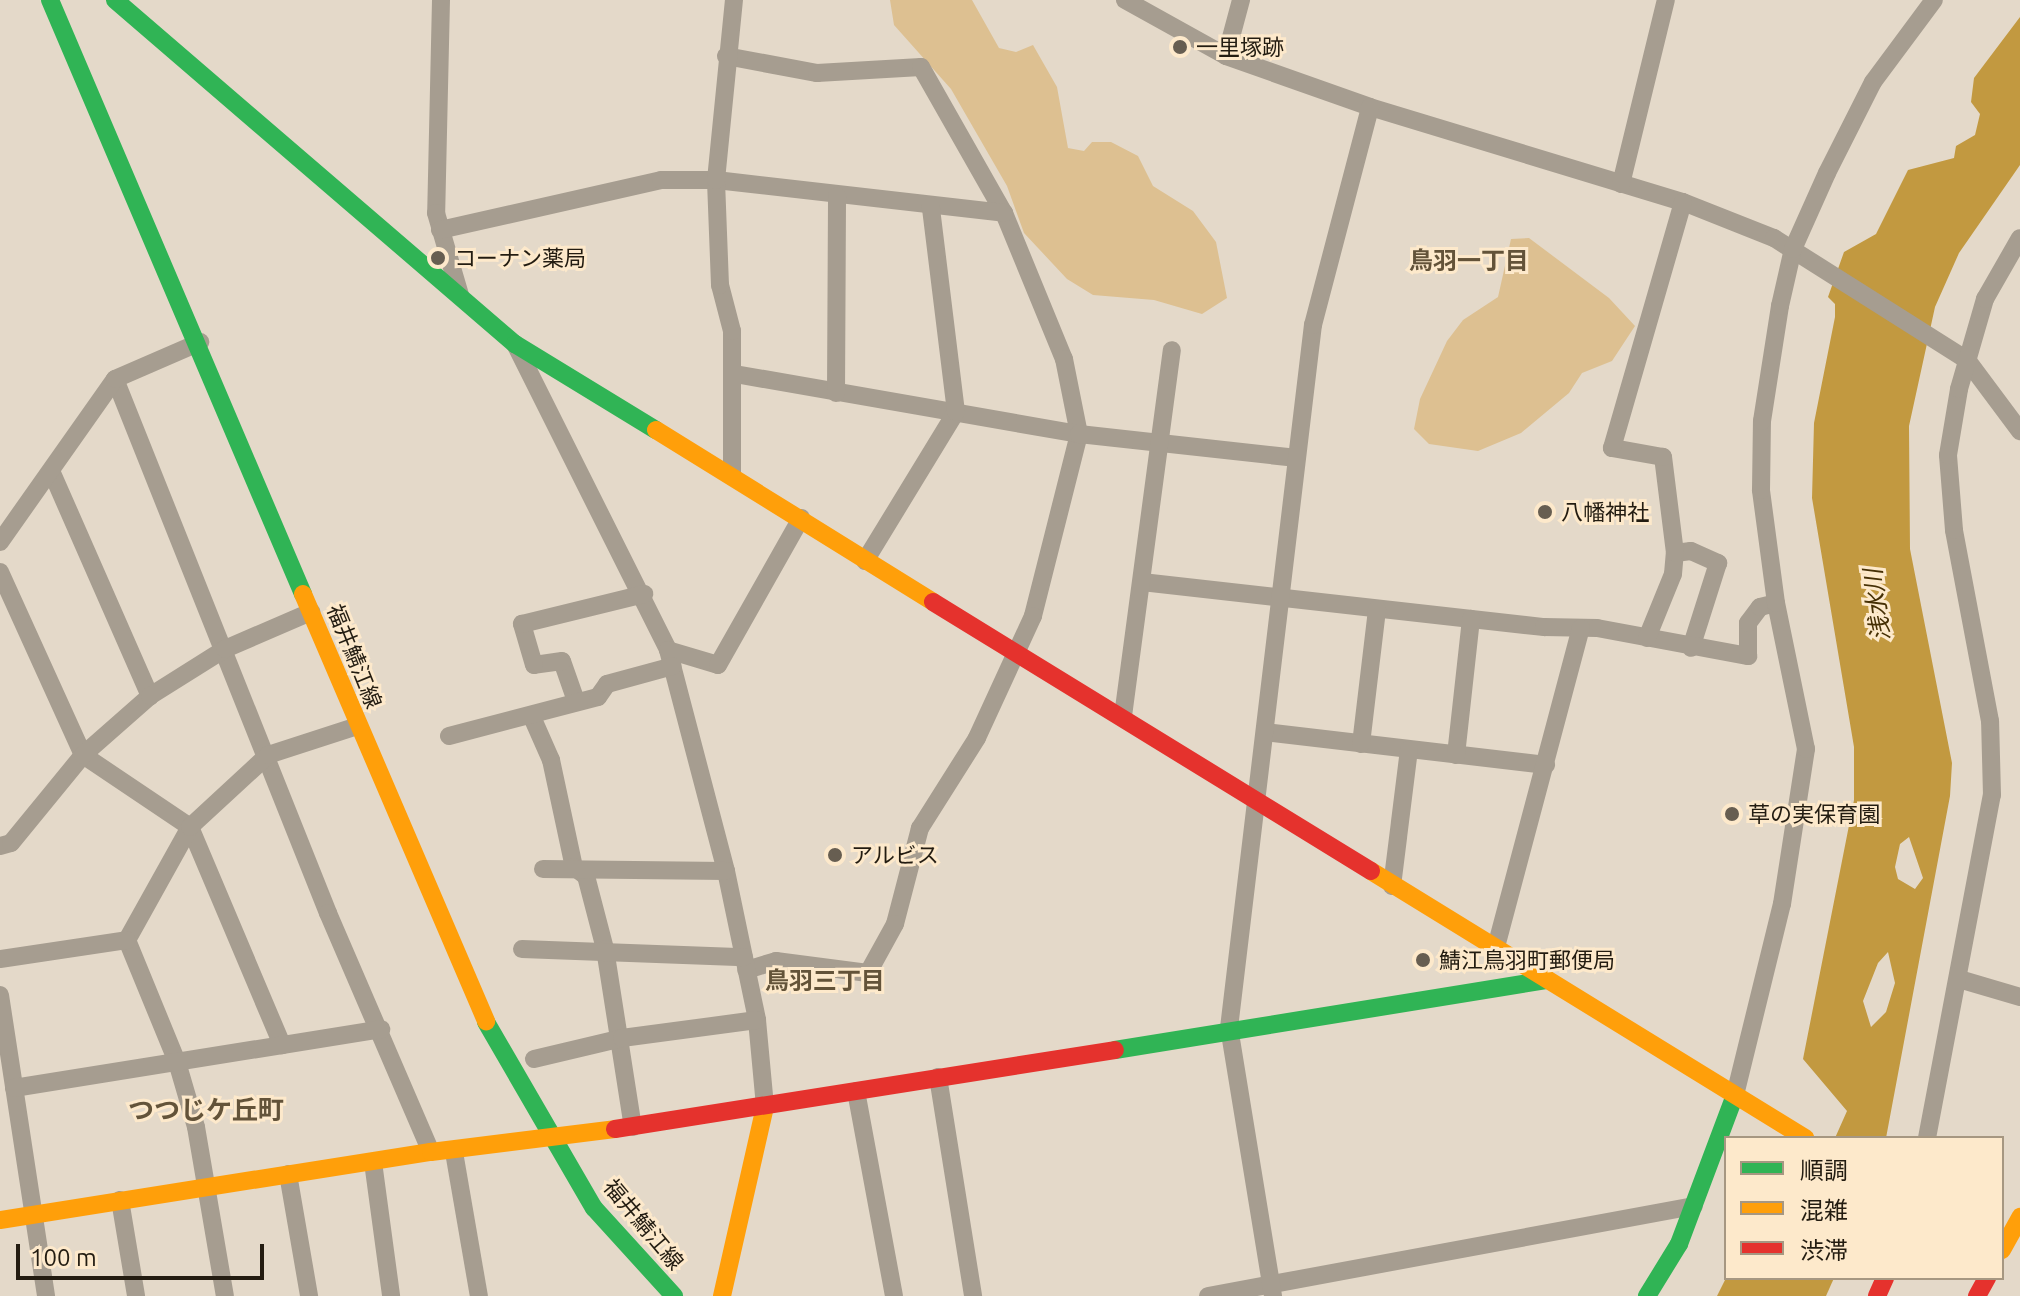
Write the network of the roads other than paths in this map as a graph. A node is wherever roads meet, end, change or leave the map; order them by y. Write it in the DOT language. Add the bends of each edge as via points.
graph roads {
  1 [pos="50,0"];
  2 [pos="115,0"];
  3 [pos="441,0"];
  4 [pos="734,0"];
  5 [pos="1125,0"];
  6 [pos="1241,0"];
  7 [pos="1666,0"];
  8 [pos="1934,0"];
  9 [pos="726,56"];
  10 [pos="1226,56"];
  11 [pos="1370,107"];
  12 [pos="716,180"];
  13 [pos="1621,184"];
  14 [pos="837,196"];
  15 [pos="1683,202"];
  16 [pos="931,207"];
  17 [pos="1004,213"];
  18 [pos="440,230"];
  19 [pos="2020,238"];
  20 [pos="1793,249"];
  21 [pos="461,298"];
  22 [pos="200,342"];
  23 [pos="515,344"];
  24 [pos="1172,350"];
  25 [pos="1967,360"];
  26 [pos="735,374"];
  27 [pos="115,379"];
  28 [pos="836,393"];
  29 [pos="956,412"];
  30 [pos="2020,431"];
  31 [pos="1079,434"];
  32 [pos="1161,444"];
  33 [pos="1295,458"];
  34 [pos="52,473"];
  35 [pos="732,476"];
  36 [pos="801,518"];
  37 [pos="0,542"];
  38 [pos="1675,553"];
  39 [pos="865,561"];
  40 [pos="0,572"];
  41 [pos="1142,582"];
  42 [pos="644,594"];
  43 [pos="1279,598"];
  44 [pos="1776,603"];
  45 [pos="1377,609"];
  46 [pos="311,612"];
  47 [pos="1471,619"];
  48 [pos="1581,628"];
  49 [pos="1647,638"];
  50 [pos="1691,648"];
  51 [pos="225,649"];
  52 [pos="1017,652"];
  53 [pos="671,658"];
  54 [pos="150,696"];
  55 [pos="576,701"];
  56 [pos="1123,716"];
  57 [pos="532,717"];
  58 [pos="357,726"];
  59 [pos="1265,732"];
  60 [pos="449,736"];
  61 [pos="1361,744"];
  62 [pos="1409,750"];
  63 [pos="83,755"];
  64 [pos="268,755"];
  65 [pos="1456,755"];
  66 [pos="1546,765"];
  67 [pos="1257,801"];
  68 [pos="190,827"];
  69 [pos="0,846"];
  70 [pos="574,867"];
  71 [pos="543,869"];
  72 [pos="726,871"];
  73 [pos="1392,886"];
  74 [pos="127,940"];
  75 [pos="1496,947"];
  76 [pos="522,949"];
  77 [pos="605,949"];
  78 [pos="0,959"];
  79 [pos="745,964"];
  80 [pos="1959,979"];
  81 [pos="1547,980"];
  82 [pos="0,995"];
  83 [pos="2020,997"];
  84 [pos="757,1020"];
  85 [pos="1229,1028"];
  86 [pos="381,1029"];
  87 [pos="622,1038"];
  88 [pos="282,1045"];
  89 [pos="534,1059"];
  90 [pos="177,1062"];
  91 [pos="938,1077"];
  92 [pos="14,1088"];
  93 [pos="856,1091"];
  94 [pos="1741,1099"];
  95 [pos="765,1106"];
  96 [pos="633,1127"];
  97 [pos="1725,1136"];
  98 [pos="1802,1136"];
  99 [pos="1927,1136"];
  100 [pos="1724,1138"];
  101 [pos="553,1139"];
  102 [pos="431,1152"];
  103 [pos="454,1152"];
  104 [pos="373,1162"];
  105 [pos="288,1174"];
  106 [pos="206,1189"];
  107 [pos="120,1200"];
  108 [pos="1694,1206"];
  109 [pos="34,1214"];
  110 [pos="2020,1217"];
  111 [pos="0,1220"];
  112 [pos="2004,1249"];
  113 [pos="2004,1255"];
  114 [pos="2020,1267"];
  115 [pos="1272,1290"];
  116 [pos="46,1296"];
  117 [pos="136,1296"];
  118 [pos="225,1296"];
  119 [pos="309,1296"];
  120 [pos="391,1296"];
  121 [pos="479,1296"];
  122 [pos="674,1296"];
  123 [pos="722,1296"];
  124 [pos="894,1296"];
  125 [pos="973,1296"];
  126 [pos="1208,1296"];
  127 [pos="1647,1296"];
  1 -- 22 [label="street, 福井鯖江線"];
  2 -- 21 [label="street"];
  3 -- 18 [label="street" via="436,213"];
  4 -- 9 [label="street"];
  5 -- 10 [label="street"];
  6 -- 10 [label="street"];
  7 -- 13 [label="street"];
  8 -- 20 [label="street" via="1873,82"];
  9 -- 12 [label="street"];
  9 -- 17 [label="street" via="817,73 921,67"];
  10 -- 11 [label="street"];
  11 -- 13 [label="street"];
  11 -- 33 [label="street" via="1319,295"];
  12 -- 14 [label="street"];
  12 -- 18 [label="street" via="661,180"];
  12 -- 26 [label="street" via="720,285 732,331"];
  13 -- 15 [label="street"];
  14 -- 16 [label="street"];
  14 -- 28 [label="street"];
  15 -- 20 [label="street"];
  15 -- 38 [label="street" via="1612,448 1663,457"];
  16 -- 17 [label="street"];
  16 -- 29 [label="street"];
  17 -- 31 [label="street" via="1064,359"];
  18 -- 21 [label="street"];
  19 -- 25 [label="street" via="1985,299"];
  20 -- 25 [label="street"];
  20 -- 44 [label="street" via="1762,421 1761,490"];
  21 -- 23 [label="street"];
  22 -- 27 [label="street"];
  22 -- 46 [label="street, 福井鯖江線"];
  23 -- 35 [label="street"];
  23 -- 42 [label="street"];
  24 -- 32 [label="street"];
  25 -- 30 [label="street"];
  25 -- 80 [label="street" via="1953,416 1950,492 1993,758 1988,830"];
  26 -- 28 [label="street"];
  26 -- 35 [label="street"];
  27 -- 34 [label="street"];
  27 -- 51 [label="street"];
  28 -- 29 [label="street"];
  29 -- 31 [label="street"];
  29 -- 39 [label="street"];
  31 -- 32 [label="street"];
  31 -- 52 [label="street" via="1033,616"];
  32 -- 33 [label="street"];
  32 -- 41 [label="street"];
  33 -- 43 [label="street"];
  34 -- 37 [label="street"];
  34 -- 54 [label="street"];
  35 -- 36 [label="street"];
  36 -- 39 [label="street"];
  36 -- 53 [label="street" via="718,665"];
  38 -- 49 [label="street" via="1673,574"];
  38 -- 50 [label="street" via="1691,551 1718,563"];
  39 -- 52 [label="street"];
  40 -- 63 [label="street"];
  41 -- 43 [label="street"];
  41 -- 56 [label="street"];
  42 -- 53 [label="street"];
  42 -- 55 [label="street" via="522,624 534,665 562,661"];
  43 -- 45 [label="street"];
  43 -- 59 [label="street"];
  44 -- 50 [label="street" via="1760,607 1748,623 1748,656"];
  44 -- 94 [label="street" via="1803,724 1803,780"];
  45 -- 47 [label="street"];
  45 -- 61 [label="street"];
  46 -- 51 [label="street"];
  46 -- 58 [label="street, 福井鯖江線"];
  47 -- 48 [label="street"];
  47 -- 65 [label="street"];
  48 -- 49 [label="street"];
  48 -- 66 [label="street"];
  49 -- 50 [label="street"];
  51 -- 54 [label="street"];
  51 -- 64 [label="street"];
  52 -- 56 [label="street"];
  52 -- 79 [label="street" via="977,738 920,828 895,924 868,973 776,961"];
  53 -- 55 [label="street" via="607,684 598,697"];
  53 -- 72 [label="street"];
  54 -- 63 [label="street"];
  55 -- 57 [label="street"];
  56 -- 67 [label="street"];
  57 -- 60 [label="street"];
  57 -- 70 [label="street" via="551,760"];
  58 -- 64 [label="street"];
  58 -- 101 [label="street, 福井鯖江線" via="485,1021"];
  59 -- 61 [label="street"];
  59 -- 67 [label="street"];
  61 -- 62 [label="street"];
  62 -- 65 [label="street"];
  62 -- 73 [label="street"];
  63 -- 68 [label="street"];
  63 -- 69 [label="street" via="11,843"];
  64 -- 68 [label="street"];
  64 -- 86 [label="street" via="328,913"];
  65 -- 66 [label="street"];
  66 -- 75 [label="street"];
  67 -- 73 [label="street"];
  67 -- 85 [label="street"];
  68 -- 74 [label="street"];
  68 -- 88 [label="street"];
  70 -- 71 [label="street"];
  70 -- 72 [label="street"];
  70 -- 77 [label="street" via="586,876"];
  72 -- 79 [label="street"];
  73 -- 75 [label="street"];
  74 -- 78 [label="street"];
  74 -- 90 [label="street"];
  75 -- 81 [label="street"];
  76 -- 77 [label="street"];
  77 -- 79 [label="street"];
  77 -- 87 [label="street"];
  79 -- 84 [label="street"];
  80 -- 83 [label="street"];
  80 -- 99 [label="street"];
  81 -- 85 [label="street"];
  81 -- 94 [label="street"];
  82 -- 92 [label="street"];
  84 -- 87 [label="street"];
  84 -- 95 [label="street"];
  85 -- 91 [label="street"];
  85 -- 115 [label="street"];
  86 -- 88 [label="street"];
  86 -- 102 [label="street"];
  87 -- 89 [label="street"];
  87 -- 96 [label="street"];
  88 -- 90 [label="street"];
  90 -- 92 [label="street"];
  90 -- 106 [label="street" via="196,1127"];
  91 -- 93 [label="street"];
  91 -- 125 [label="street"];
  92 -- 109 [label="street"];
  93 -- 95 [label="street"];
  93 -- 124 [label="street"];
  94 -- 97 [label="street"];
  94 -- 98 [label="street"];
  95 -- 96 [label="street"];
  95 -- 123 [label="street"];
  96 -- 101 [label="street"];
  100 -- 108 [label="street"];
  101 -- 103 [label="street"];
  101 -- 122 [label="street, 福井鯖江線" via="594,1208"];
  102 -- 103 [label="street"];
  102 -- 104 [label="street"];
  103 -- 121 [label="street"];
  104 -- 105 [label="street"];
  104 -- 120 [label="street"];
  105 -- 106 [label="street"];
  105 -- 119 [label="street"];
  106 -- 107 [label="street"];
  106 -- 118 [label="street"];
  107 -- 109 [label="street"];
  107 -- 117 [label="street"];
  108 -- 115 [label="street"];
  108 -- 127 [label="street"];
  109 -- 111 [label="street"];
  109 -- 116 [label="street"];
  110 -- 112 [label="street"];
  113 -- 114 [label="street"];
  115 -- 126 [label="street"];
}
